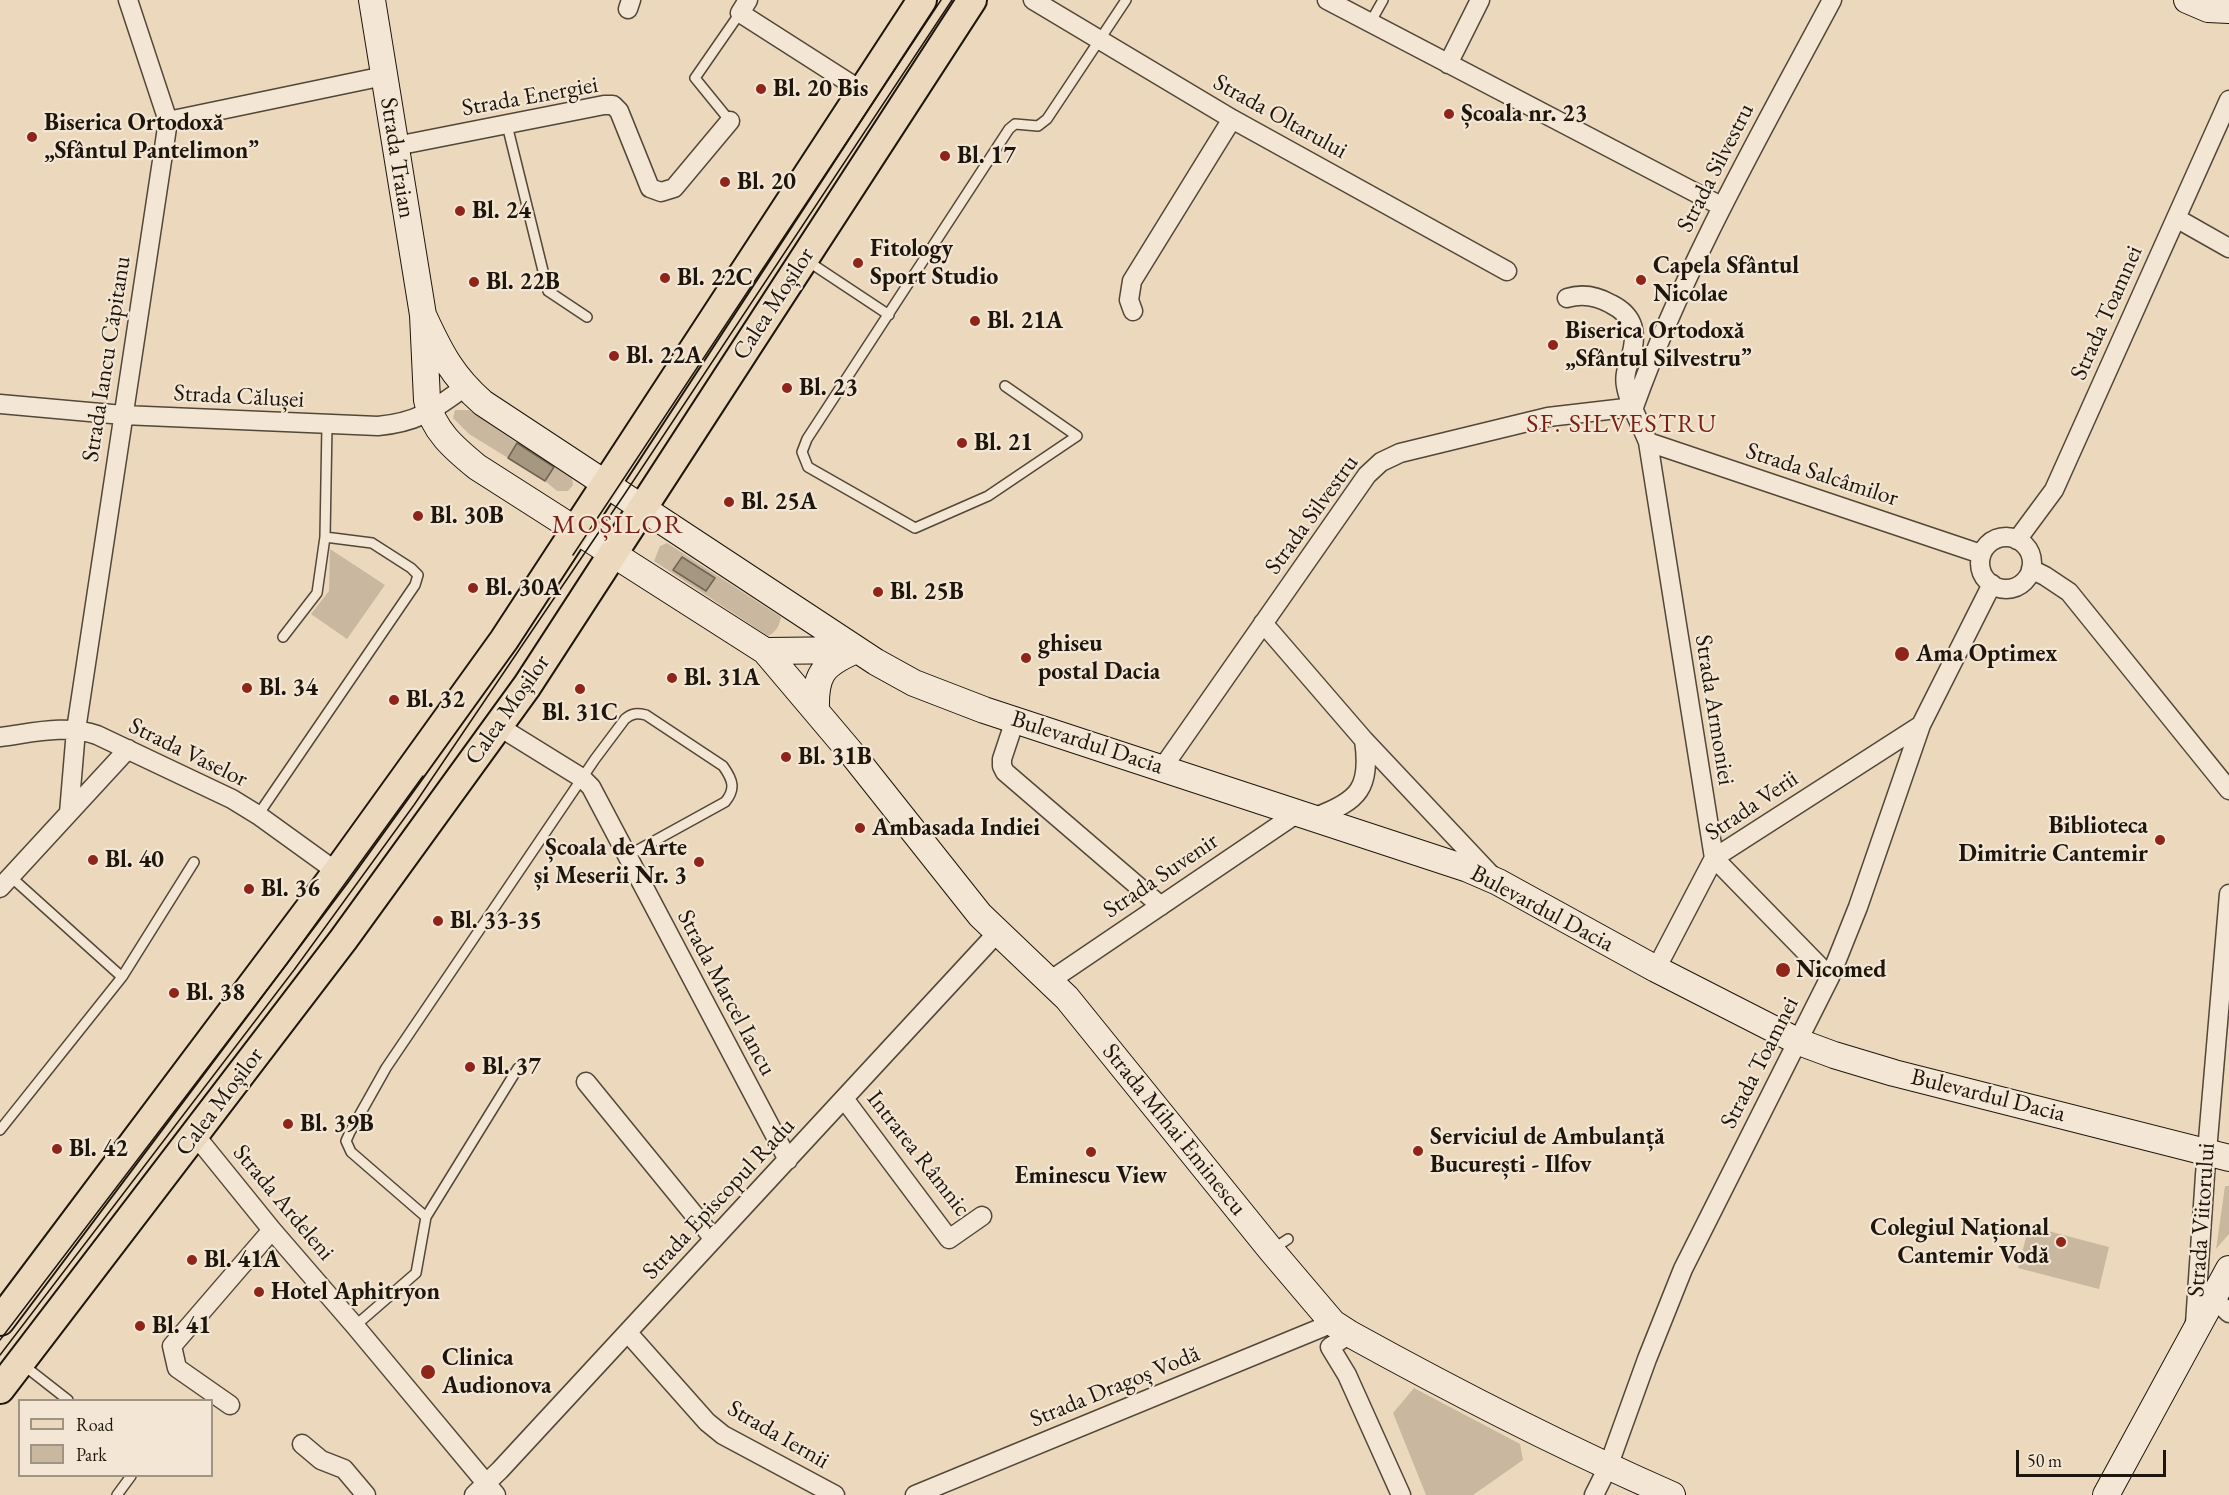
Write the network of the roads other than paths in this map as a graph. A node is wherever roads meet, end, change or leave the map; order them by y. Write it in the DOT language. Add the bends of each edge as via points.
graph roads {
  1 [pos="128,0"];
  2 [pos="372,0"];
  3 [pos="391,0"];
  4 [pos="922,0"];
  5 [pos="972,0"];
  6 [pos="1033,0"];
  7 [pos="1126,0"];
  8 [pos="1327,0"];
  9 [pos="1383,0"];
  10 [pos="1480,0"];
  11 [pos="1832,0"];
  12 [pos="2187,0"];
  13 [pos="744,6"];
  14 [pos="2229,10"];
  15 [pos="1370,23"];
  16 [pos="1100,41"];
  17 [pos="1448,64"];
  18 [pos="382,65"];
  19 [pos="861,91"];
  20 [pos="2229,100"];
  21 [pos="1232,118"];
  22 [pos="168,121"];
  23 [pos="730,121"];
  24 [pos="507,125"];
  25 [pos="396,146"];
  26 [pos="1721,206"];
  27 [pos="2176,218"];
  28 [pos="2229,248"];
  29 [pos="803,259"];
  30 [pos="1507,271"];
  31 [pos="1567,298"];
  32 [pos="1133,311"];
  33 [pos="423,315"];
  34 [pos="889,315"];
  35 [pos="587,317"];
  36 [pos="1005,386"];
  37 [pos="465,387"];
  38 [pos="0,404"];
  39 [pos="1634,407"];
  40 [pos="429,413"];
  41 [pos="123,415"];
  42 [pos="327,425"];
  43 [pos="1648,442"];
  44 [pos="624,495"];
  45 [pos="325,537"];
  46 [pos="2017,540"];
  47 [pos="594,542"];
  48 [pos="1982,554"];
  49 [pos="2031,569"];
  50 [pos="1992,584"];
  51 [pos="797,609"];
  52 [pos="1263,623"];
  53 [pos="283,637"];
  54 [pos="857,650"];
  55 [pos="765,651"];
  56 [pos="816,710"];
  57 [pos="1015,720"];
  58 [pos="1921,725"];
  59 [pos="498,726"];
  60 [pos="76,730"];
  61 [pos="0,737"];
  62 [pos="1364,740"];
  63 [pos="128,748"];
  64 [pos="1163,767"];
  65 [pos="582,778"];
  66 [pos="2229,790"];
  67 [pos="69,813"];
  68 [pos="258,815"];
  69 [pos="1307,815"];
  70 [pos="627,856"];
  71 [pos="1714,858"];
  72 [pos="194,862"];
  73 [pos="337,872"];
  74 [pos="5,882"];
  75 [pos="1498,882"];
  76 [pos="2229,894"];
  77 [pos="1161,906"];
  78 [pos="997,933"];
  79 [pos="1656,969"];
  80 [pos="122,977"];
  81 [pos="1830,977"];
  82 [pos="1051,980"];
  83 [pos="1799,1042"];
  84 [pos="518,1068"];
  85 [pos="586,1083"];
  86 [pos="845,1100"];
  87 [pos="0,1130"];
  88 [pos="195,1135"];
  89 [pos="2218,1155"];
  90 [pos="788,1160"];
  91 [pos="982,1216"];
  92 [pos="426,1217"];
  93 [pos="272,1230"];
  94 [pos="714,1239"];
  95 [pos="2229,1269"];
  96 [pos="2221,1306"];
  97 [pos="0,1321"];
  98 [pos="356,1326"];
  99 [pos="2195,1332"];
  100 [pos="628,1333"];
  101 [pos="1332,1334"];
  102 [pos="20,1363"];
  103 [pos="0,1389"];
  104 [pos="65,1399"];
  105 [pos="230,1405"];
  106 [pos="302,1444"];
  107 [pos="1608,1467"];
  108 [pos="130,1477"];
  109 [pos="486,1491"];
  110 [pos="117,1495"];
  111 [pos="366,1495"];
  112 [pos="836,1495"];
  113 [pos="915,1495"];
  114 [pos="1401,1495"];
  115 [pos="1594,1495"];
  116 [pos="1672,1495"];
  117 [pos="2106,1495"];
  1 -- 22 [label="street, Strada Iancu Căpitanu"];
  2 -- 18 [label="main road, Strada Traian"];
  3 -- 18 [label="main road"];
  4 -- 19 [label="main road, Calea Moșilor"];
  5 -- 29 [label="main road, Calea Moșilor"];
  6 -- 16 [label="street, Strada Oltarului"];
  7 -- 16 [label="lane"];
  8 -- 15 [label="street"];
  9 -- 15 [label="lane"];
  10 -- 17 [label="street"];
  11 -- 26 [label="street, Strada Silvestru"];
  12 -- 14 [label="main road" via="2208,9"];
  13 -- 19 [label="street"];
  13 -- 23 [label="lane" via="695,78"];
  15 -- 17 [label="street"];
  16 -- 21 [label="street, Strada Oltarului"];
  16 -- 34 [label="lane" via="1047,119 1038,126 1015,124 1009,129"];
  17 -- 26 [label="street"];
  18 -- 22 [label="street"];
  18 -- 25 [label="main road, Strada Traian"];
  19 -- 44 [label="main road, Calea Moșilor"];
  20 -- 27 [label="street, Strada Toamnei"];
  21 -- 30 [label="street, Strada Oltarului"];
  21 -- 32 [label="street" via="1132,281 1129,300"];
  22 -- 41 [label="street, Strada Iancu Căpitanu"];
  23 -- 24 [label="street, Strada Energiei" via="674,188 661,192 650,188 619,111 613,105"];
  24 -- 25 [label="street, Strada Energiei"];
  24 -- 35 [label="lane" via="548,291"];
  25 -- 33 [label="main road, Strada Traian"];
  26 -- 39 [label="street, Strada Silvestru"];
  27 -- 28 [label="street"];
  27 -- 46 [label="street, Strada Toamnei" via="2054,490"];
  29 -- 34 [label="lane"];
  29 -- 44 [label="main road, Calea Moșilor"];
  31 -- 39 [label="street" via="1599,297 1620,308 1632,321 1631,355 1625,379"];
  33 -- 37 [label="main road, Strada Traian" via="447,364"];
  33 -- 40 [label="main road, Strada Traian"];
  34 -- 36 [label="lane" via="807,439 802,452 808,467 915,528 988,496 1077,436"];
  37 -- 40 [label="street, Strada Călușei"];
  37 -- 44 [label="main road, Strada Traian" via="483,403"];
  38 -- 41 [label="street, Strada Călușei"];
  39 -- 43 [label="street, Strada Armoniei"];
  39 -- 52 [label="street, Strada Silvestru" via="1548,417 1400,453 1381,462 1367,475"];
  40 -- 42 [label="street, Strada Călușei" via="397,424"];
  40 -- 47 [label="main road, Strada Traian" via="464,457"];
  41 -- 42 [label="street, Strada Călușei"];
  41 -- 60 [label="street, Strada Iancu Căpitanu"];
  42 -- 45 [label="lane"];
  43 -- 48 [label="street, Strada Salcâmilor"];
  43 -- 71 [label="street, Strada Armoniei"];
  44 -- 47 [label="main road, Calea Moșilor"];
  44 -- 47 [label="main road, Calea Moșilor"];
  44 -- 51 [label="main road, Bulevardul Dacia"];
  45 -- 53 [label="lane" via="317,593"];
  45 -- 68 [label="lane" via="372,543 418,575 415,585"];
  46 -- 48 [label="street" via="1995,539"];
  46 -- 49 [label="street" via="2029,552"];
  47 -- 55 [label="main road"];
  47 -- 59 [label="main road, Calea Moșilor"];
  47 -- 73 [label="main road, Calea Moșilor" via="504,640"];
  48 -- 50 [label="street" via="1982,574"];
  49 -- 50 [label="street" via="2015,586 2003,588"];
  49 -- 66 [label="street" via="2069,592"];
  50 -- 58 [label="street, Strada Toamnei"];
  51 -- 54 [label="main road, Bulevardul Dacia"];
  51 -- 55 [label="main road" via="783,637"];
  52 -- 62 [label="street"];
  52 -- 64 [label="street, Strada Silvestru"];
  54 -- 55 [label="main road"];
  54 -- 56 [label="main road" via="823,670 816,692"];
  54 -- 57 [label="main road, Bulevardul Dacia" via="914,683"];
  55 -- 56 [label="main road, Strada Mihai Eminescu"];
  56 -- 78 [label="main road, Strada Mihai Eminescu"];
  57 -- 64 [label="main road, Bulevardul Dacia"];
  57 -- 77 [label="street" via="1002,759 1005,772"];
  58 -- 71 [label="street, Strada Verii"];
  58 -- 81 [label="street, Strada Toamnei"];
  59 -- 65 [label="street, Strada Marcel Iancu"];
  59 -- 88 [label="main road, Calea Moșilor"];
  60 -- 61 [label="street, Strada Vaselor"];
  60 -- 63 [label="street, Strada Vaselor"];
  60 -- 67 [label="street, Strada Iancu Căpitanu"];
  62 -- 69 [label="street, Strada Suvenir" via="1366,772 1354,797 1345,805"];
  62 -- 75 [label="street"];
  63 -- 67 [label="street"];
  63 -- 68 [label="street, Strada Vaselor"];
  64 -- 69 [label="main road, Bulevardul Dacia"];
  65 -- 70 [label="street, Strada Marcel Iancu" via="591,787"];
  65 -- 70 [label="lane" via="625,719 638,713 706,754 731,777 733,790 725,802"];
  65 -- 92 [label="lane" via="386,1068 346,1141 351,1152"];
  67 -- 74 [label="street"];
  68 -- 73 [label="street, Strada Vaselor"];
  69 -- 75 [label="main road, Bulevardul Dacia"];
  69 -- 77 [label="street, Strada Suvenir"];
  70 -- 90 [label="street, Strada Marcel Iancu"];
  71 -- 79 [label="street, Strada Verii"];
  71 -- 81 [label="street"];
  72 -- 80 [label="lane"];
  73 -- 97 [label="main road, Calea Moșilor"];
  74 -- 80 [label="lane"];
  75 -- 79 [label="main road, Bulevardul Dacia"];
  76 -- 89 [label="street, Strada Viitorului"];
  77 -- 82 [label="street, Strada Suvenir"];
  78 -- 82 [label="main road, Strada Mihai Eminescu"];
  78 -- 86 [label="street, Strada Episcopul Radu"];
  79 -- 83 [label="main road, Bulevardul Dacia"];
  80 -- 87 [label="lane"];
  81 -- 83 [label="street, Strada Toamnei"];
  82 -- 101 [label="main road, Strada Mihai Eminescu" via="1280,1245"];
  83 -- 89 [label="main road, Bulevardul Dacia" via="1894,1073"];
  83 -- 107 [label="street, Strada Toamnei" via="1683,1269"];
  84 -- 92 [label="lane"];
  85 -- 94 [label="street"];
  86 -- 90 [label="street, Strada Episcopul Radu"];
  86 -- 91 [label="street, Intrarea Râmnic" via="949,1239"];
  88 -- 93 [label="street, Strada Ardeleni"];
  88 -- 102 [label="main road, Calea Moșilor"];
  89 -- 99 [label="street, Strada Viitorului"];
  90 -- 94 [label="street, Strada Episcopul Radu"];
  92 -- 98 [label="lane" via="416,1273"];
  93 -- 98 [label="street, Strada Ardeleni"];
  93 -- 105 [label="street" via="172,1346 177,1368"];
  94 -- 100 [label="street, Strada Episcopul Radu"];
  95 -- 96 [label="main road, Strada Viitorului"];
  96 -- 99 [label="main road, Strada Viitorului"];
  98 -- 109 [label="street, Strada Ardeleni"];
  99 -- 117 [label="main road, Strada Viitorului"];
  100 -- 109 [label="street, Strada Episcopul Radu"];
  100 -- 112 [label="street, Strada Iernii" via="723,1435"];
  101 -- 107 [label="main road, Strada Mihai Eminescu"];
  101 -- 113 [label="street, Strada Dragoș Vodă"];
  101 -- 114 [label="street"];
  102 -- 103 [label="main road, Calea Moșilor"];
  102 -- 104 [label="lane"];
  106 -- 111 [label="street" via="321,1460 344,1468"];
  107 -- 115 [label="street, Strada Toamnei"];
  107 -- 116 [label="main road, Strada Mihai Eminescu"];
  108 -- 110 [label="lane"];
}
